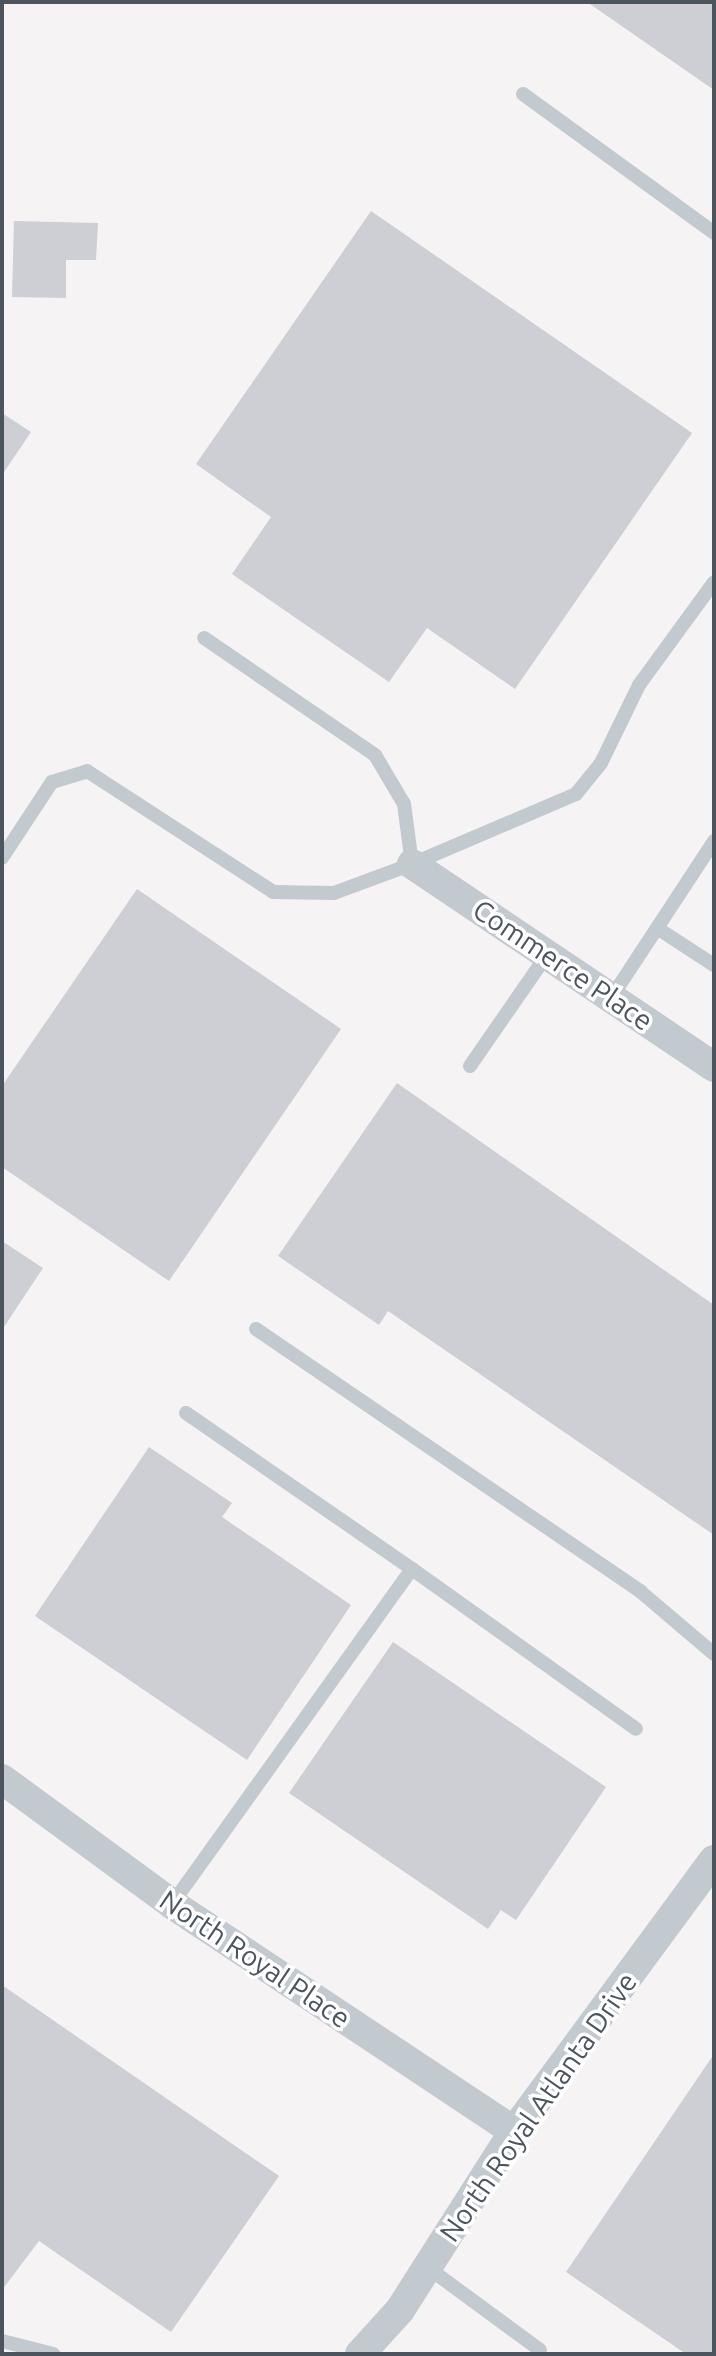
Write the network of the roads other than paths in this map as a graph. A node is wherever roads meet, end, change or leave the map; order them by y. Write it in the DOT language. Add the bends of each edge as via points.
graph roads {
  1 [pos="523,94"];
  2 [pos="714,233"];
  3 [pos="714,582"];
  4 [pos="204,638"];
  5 [pos="714,841"];
  6 [pos="2,858"];
  7 [pos="412,864"];
  8 [pos="657,928"];
  9 [pos="547,955"];
  10 [pos="714,965"];
  11 [pos="611,998"];
  12 [pos="470,1066"];
  13 [pos="714,1067"];
  14 [pos="256,1329"];
  15 [pos="186,1413"];
  16 [pos="412,1569"];
  17 [pos="714,1654"];
  18 [pos="636,1729"];
  19 [pos="2,1779"];
  20 [pos="714,1860"];
  21 [pos="172,1904"];
  22 [pos="514,2131"];
  23 [pos="427,2267"];
  24 [pos="2,2341"];
  25 [pos="540,2350"];
  26 [pos="53,2354"];
  27 [pos="360,2354"];
  1 -- 2 [label="lane"];
  3 -- 7 [label="lane" via="639,685 601,763 576,794"];
  4 -- 7 [label="lane" via="375,755 404,804"];
  5 -- 8 [label="lane"];
  6 -- 7 [label="lane" via="52,782 87,771 273,892 334,893"];
  7 -- 9 [label="street, Commerce Place"];
  8 -- 10 [label="lane"];
  8 -- 11 [label="lane"];
  9 -- 11 [label="street, Commerce Place"];
  9 -- 12 [label="lane"];
  11 -- 13 [label="street, Commerce Place"];
  14 -- 17 [label="lane" via="641,1592"];
  15 -- 16 [label="lane"];
  16 -- 18 [label="lane"];
  16 -- 21 [label="lane"];
  19 -- 21 [label="street, North Royal Place"];
  20 -- 22 [label="street, North Royal Atlanta Drive"];
  21 -- 22 [label="street, North Royal Place"];
  22 -- 23 [label="street, North Royal Atlanta Drive"];
  23 -- 25 [label="lane"];
  23 -- 27 [label="street, North Royal Atlanta Drive"];
  24 -- 26 [label="lane"];
}
